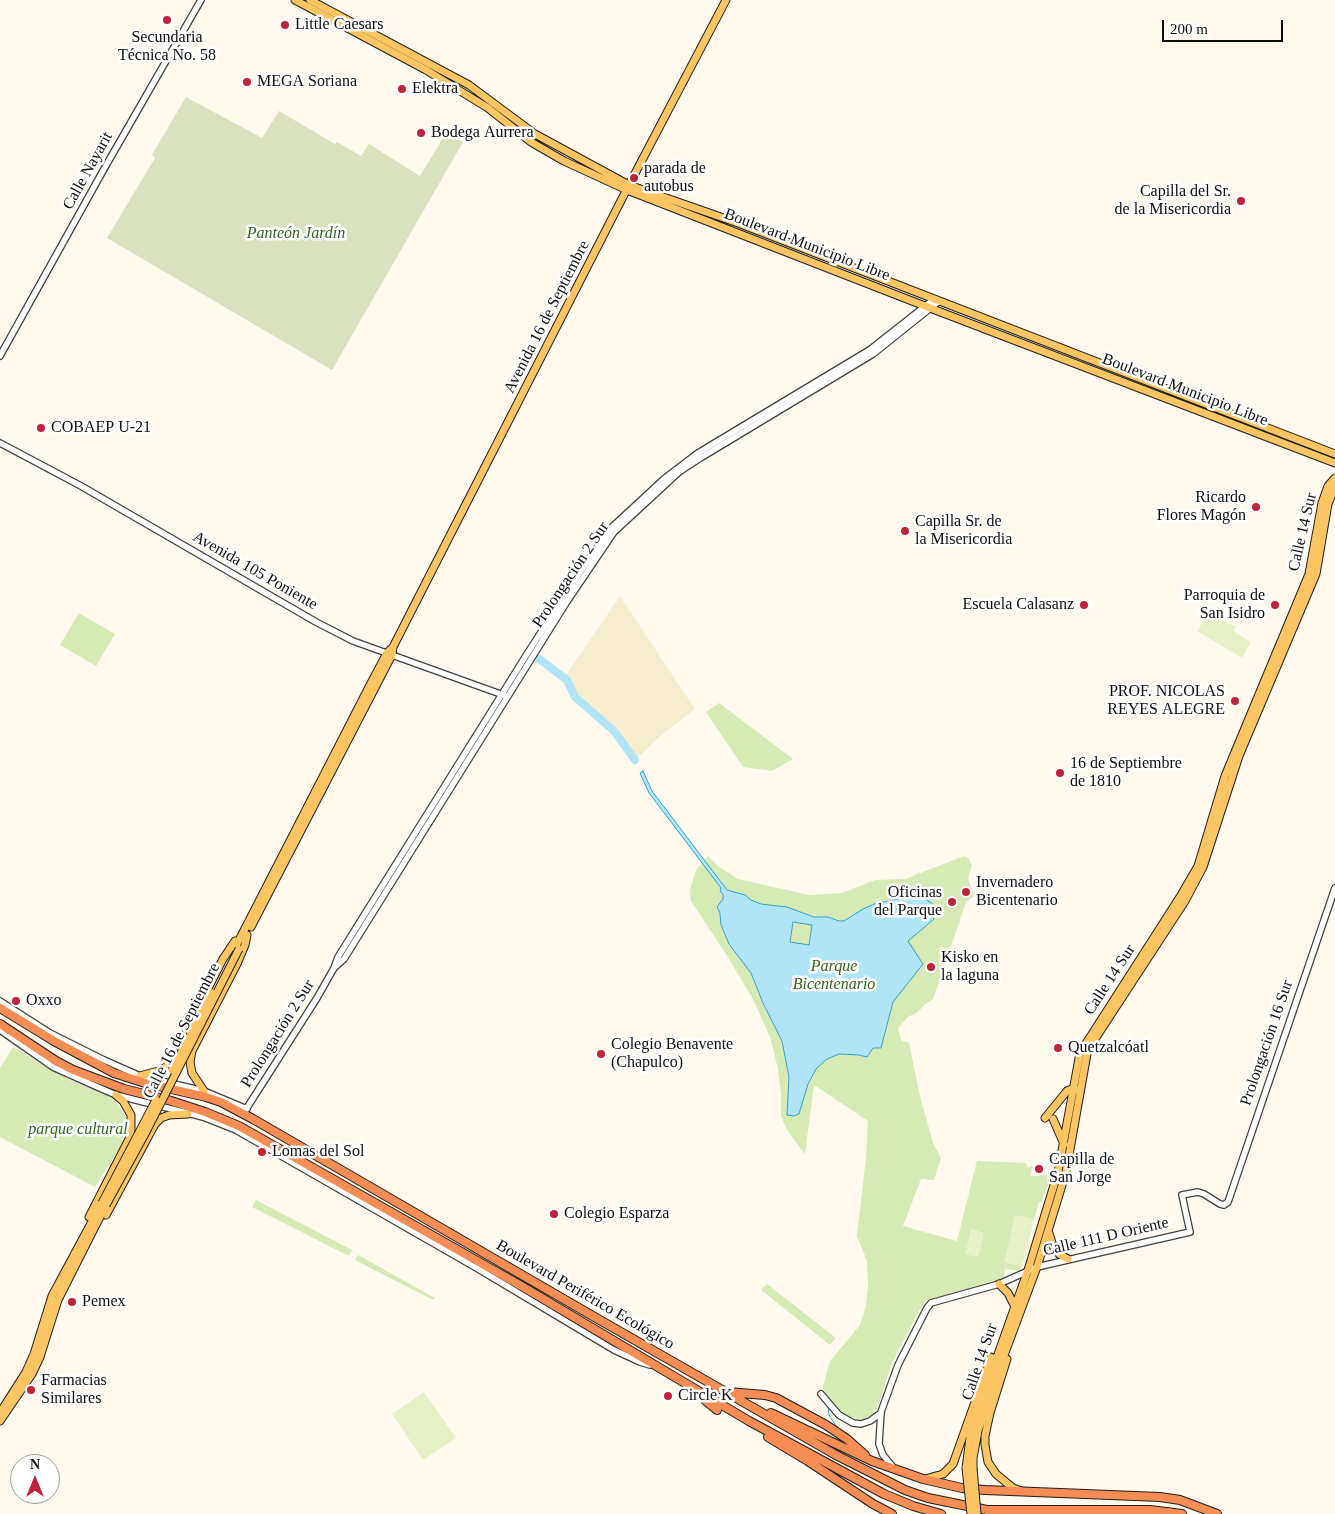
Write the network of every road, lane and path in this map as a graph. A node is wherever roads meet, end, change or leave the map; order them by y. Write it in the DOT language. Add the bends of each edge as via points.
graph roads {
  1 [pos="201,0"];
  2 [pos="295,0"];
  3 [pos="310,0"];
  4 [pos="726,0"];
  5 [pos="628,187"];
  6 [pos="935,301"];
  7 [pos="927,307"];
  8 [pos="0,356"];
  9 [pos="0,443"];
  10 [pos="1335,454"];
  11 [pos="1335,463"];
  12 [pos="1335,478"];
  13 [pos="1335,487"];
  14 [pos="390,654"];
  15 [pos="505,695"];
  16 [pos="1335,888"];
  17 [pos="245,934"];
  18 [pos="0,1001"];
  19 [pos="0,1008"];
  20 [pos="0,1024"];
  21 [pos="0,1030"];
  22 [pos="140,1076"];
  23 [pos="1076,1090"];
  24 [pos="204,1091"];
  25 [pos="116,1095"];
  26 [pos="245,1112"];
  27 [pos="188,1114"];
  28 [pos="1064,1145"];
  29 [pos="1049,1229"];
  30 [pos="1190,1232"];
  31 [pos="84,1241"];
  32 [pos="1068,1259"];
  33 [pos="1037,1267"];
  34 [pos="1025,1272"];
  35 [pos="999,1284"];
  36 [pos="1015,1303"];
  37 [pos="1008,1324"];
  38 [pos="1010,1340"];
  39 [pos="655,1366"];
  40 [pos="994,1373"];
  41 [pos="726,1392"];
  42 [pos="702,1393"];
  43 [pos="821,1394"];
  44 [pos="735,1398"];
  45 [pos="716,1410"];
  46 [pos="881,1412"];
  47 [pos="0,1413"];
  48 [pos="0,1421"];
  49 [pos="749,1421"];
  50 [pos="872,1461"];
  51 [pos="896,1470"];
  52 [pos="923,1479"];
  53 [pos="1022,1491"];
  54 [pos="892,1514"];
  55 [pos="941,1514"];
  56 [pos="971,1514"];
  57 [pos="977,1514"];
  58 [pos="1182,1514"];
  59 [pos="1217,1514"];
  1 -- 8 [label="street, Calle Nayarit"];
  2 -- 5 [label="main road, Boulevard Municipio Libre" via="426,70 564,161"];
  3 -- 5 [label="main road, Boulevard Municipio Libre" via="468,85 535,134"];
  4 -- 5 [label="main road, Avenida 16 de Septiembre"];
  5 -- 6 [label="main road, Boulevard Municipio Libre" via="738,223"];
  5 -- 7 [label="main road, Boulevard Municipio Libre"];
  5 -- 14 [label="main road, Avenida 16 de Septiembre"];
  6 -- 7 [label="street, Prolongación 2 Sur"];
  6 -- 10 [label="main road, Boulevard Municipio Libre"];
  7 -- 11 [label="main road, Boulevard Municipio Libre"];
  7 -- 15 [label="street, Prolongación 2 Sur" via="864,354 698,453 635,505 610,529 589,558"];
  9 -- 14 [label="street, Avenida 105 Poniente" via="81,486 316,622 353,641"];
  12 -- 23 [label="main road, Calle 14 Sur" via="1328,486 1322,503 1310,574 1228,769 1198,866 1082,1048"];
  13 -- 23 [label="main road, Calle 14 Sur" via="1328,504 1316,574 1239,756 1203,867 1091,1045"];
  14 -- 15 [label="street, Avenida 105 Poniente"];
  14 -- 17 [label="main road, Calle 16 de Septiembre"];
  15 -- 26 [label="street, Prolongación 2 Sur" via="344,959 334,968"];
  16 -- 30 [label="street, Prolongación 16 Sur" via="1230,1200 1224,1205 1201,1193 1182,1195"];
  17 -- 22 [label="main road" via="231,946 223,959 172,1061 162,1070"];
  17 -- 24 [label="main road" via="245,945 237,964 191,1056 192,1073"];
  17 -- 31 [label="main road, Calle 16 de Septiembre, bridge"];
  18 -- 22 [label="street" via="50,1033"];
  19 -- 26 [label="highway, Boulevard Periférico Ecológico" via="114,1073 206,1097"];
  20 -- 39 [label="highway, Boulevard Periférico Ecológico" via="73,1070 239,1126 525,1288"];
  21 -- 25 [label="street" via="53,1067"];
  22 -- 24 [label="street"];
  23 -- 28 [label="main road, Calle 14 Sur"];
  23 -- 28 [label="main road" via="1067,1091 1049,1119"];
  23 -- 29 [label="main road, Calle 14 Sur" via="1066,1172"];
  24 -- 26 [label="street"];
  25 -- 27 [label="street"];
  25 -- 31 [label="main road" via="130,1115 131,1130 88,1220"];
  26 -- 41 [label="highway, Boulevard Periférico Ecológico"];
  27 -- 31 [label="main road" via="169,1115 155,1124 101,1225"];
  27 -- 39 [label="street" via="236,1130 614,1350"];
  28 -- 34 [label="main road, Calle 14 Sur" via="1054,1187"];
  29 -- 32 [label="main road" via="1053,1246"];
  29 -- 33 [label="main road, Calle 14 Sur"];
  30 -- 32 [label="street, Calle 111 D Oriente"];
  31 -- 47 [label="main road, Calle 16 de Septiembre" via="52,1296 26,1372"];
  31 -- 48 [label="main road, Calle 16 de Septiembre" via="58,1300 40,1357"];
  32 -- 33 [label="street, Calle 111 D Oriente"];
  33 -- 34 [label="street, Calle 111 D Oriente"];
  33 -- 38 [label="main road, Calle 14 Sur"];
  34 -- 35 [label="street, Calle 111 D Oriente"];
  34 -- 36 [label="main road, Calle 14 Sur"];
  35 -- 36 [label="main road"];
  35 -- 46 [label="street, Calle 111 D Oriente" via="936,1300 929,1305 898,1365"];
  36 -- 37 [label="main road, Calle 14 Sur"];
  37 -- 40 [label="main road, Calle 14 Sur"];
  37 -- 52 [label="main road" via="1000,1333 954,1464 943,1474"];
  38 -- 40 [label="main road, Calle 14 Sur"];
  38 -- 53 [label="main road" via="984,1445 988,1462 996,1474"];
  39 -- 42 [label="highway, Boulevard Periférico Ecológico"];
  40 -- 56 [label="main road, Calle 14 Sur, bridge" via="971,1430 966,1458"];
  40 -- 57 [label="main road, Calle 14 Sur, bridge" via="973,1458"];
  41 -- 44 [label="highway, Boulevard Periférico Ecológico"];
  41 -- 50 [label="highway" via="776,1398 826,1425"];
  42 -- 45 [label="highway"];
  42 -- 49 [label="highway, Boulevard Periférico Ecológico"];
  43 -- 46 [label="street" via="853,1424 870,1422"];
  44 -- 50 [label="highway" via="747,1400"];
  44 -- 58 [label="highway, Boulevard Periférico Ecológico" via="885,1481 928,1498 998,1511 1150,1510"];
  46 -- 51 [label="street, Calle 111 D Oriente" via="879,1444 883,1455"];
  49 -- 54 [label="highway" via="754,1428"];
  49 -- 55 [label="highway, Boulevard Periférico Ecológico" via="884,1494"];
  50 -- 51 [label="highway"];
  51 -- 52 [label="highway"];
  52 -- 53 [label="highway" via="962,1488"];
  53 -- 59 [label="highway" via="1160,1496"];
}
